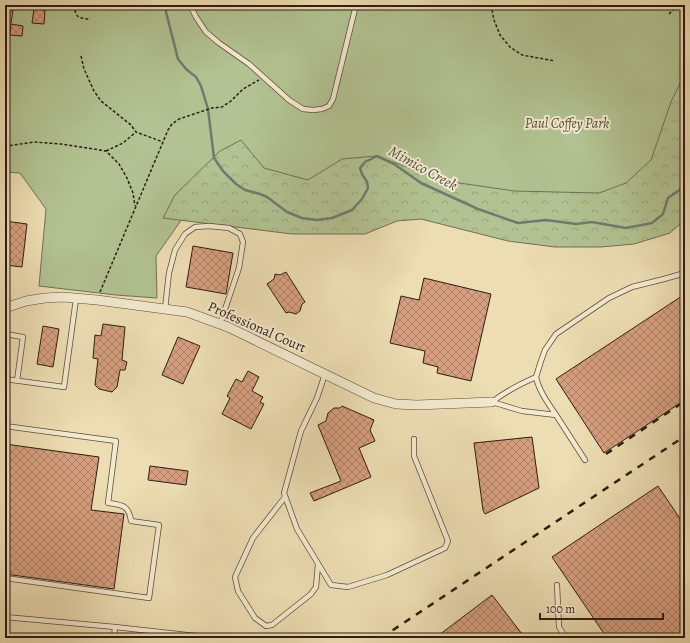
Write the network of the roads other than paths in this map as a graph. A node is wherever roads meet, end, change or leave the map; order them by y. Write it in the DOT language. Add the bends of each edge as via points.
graph roads {
  1 [pos="190,5"];
  2 [pos="356,5"];
  3 [pos="685,273"];
  4 [pos="76,298"];
  5 [pos="5,308"];
  6 [pos="164,309"];
  7 [pos="220,324"];
  8 [pos="5,334"];
  9 [pos="324,374"];
  10 [pos="536,377"];
  11 [pos="5,379"];
  12 [pos="17,381"];
  13 [pos="492,402"];
  14 [pos="556,415"];
  15 [pos="5,426"];
  16 [pos="414,439"];
  17 [pos="585,460"];
  18 [pos="286,497"];
  19 [pos="318,564"];
  20 [pos="5,578"];
  21 [pos="556,585"];
  22 [pos="5,617"];
  23 [pos="115,627"];
  24 [pos="114,638"];
  25 [pos="205,638"];
  26 [pos="566,638"];
  1 -- 2 [label="lane" via="206,32 249,64 289,100 303,109 313,110 329,106 333,99"];
  3 -- 10 [label="lane" via="632,287 609,298 556,334 545,350"];
  4 -- 5 [label="street, Professional Court" via="45,298"];
  4 -- 6 [label="street, Professional Court"];
  4 -- 12 [label="lane" via="64,387"];
  6 -- 7 [label="street, Professional Court" via="188,312"];
  6 -- 7 [label="lane" via="175,250 185,234 195,227 229,228 240,234 244,242 239,268"];
  7 -- 9 [label="street, Professional Court"];
  8 -- 12 [label="lane" via="23,337"];
  9 -- 13 [label="street, Professional Court" via="374,398 396,404"];
  9 -- 18 [label="lane" via="317,398 301,431 284,493"];
  10 -- 13 [label="lane" via="521,383"];
  10 -- 14 [label="lane" via="542,394"];
  11 -- 12 [label="lane"];
  13 -- 14 [label="lane" via="522,411"];
  14 -- 17 [label="lane"];
  15 -- 20 [label="lane" via="116,441 108,503 126,508 131,521 159,525 149,598"];
  16 -- 19 [label="lane" via="414,456 448,541 445,548 387,575 348,587 331,585"];
  18 -- 19 [label="lane" via="297,529"];
  18 -- 19 [label="lane" via="253,538 235,577 238,591 255,618 266,626 272,625 311,594 316,587"];
  21 -- 26 [label="lane" via="559,627"];
  22 -- 23 [label="lane"];
  23 -- 24 [label="lane"];
  23 -- 25 [label="lane"];
}
